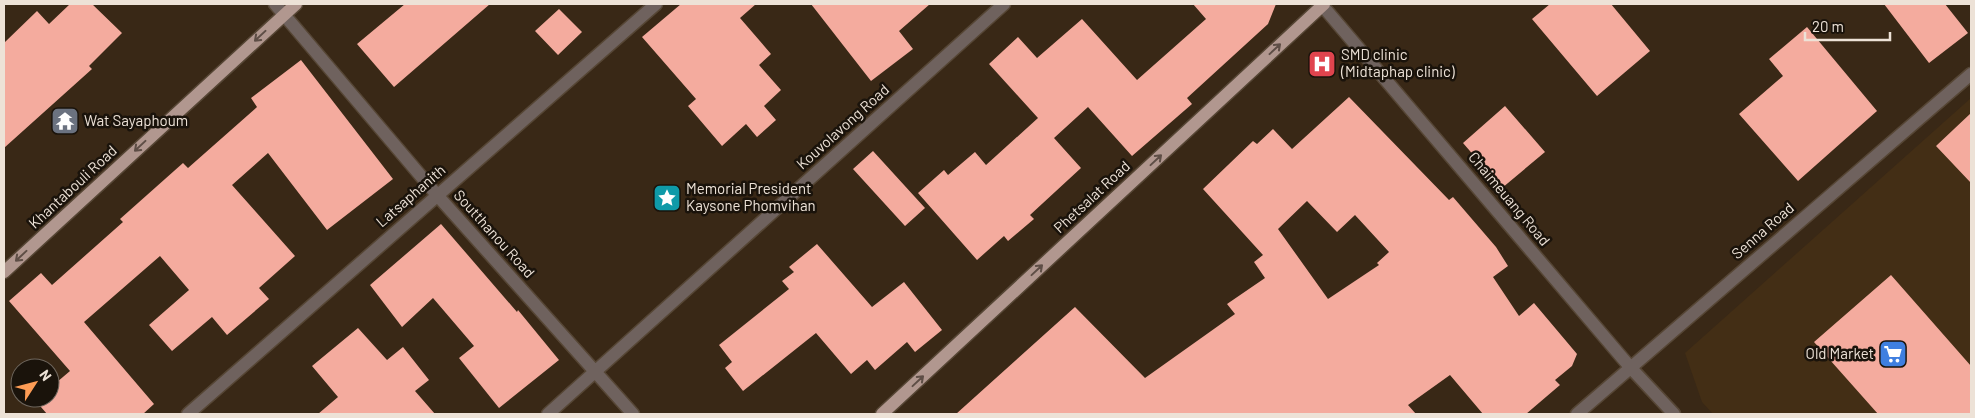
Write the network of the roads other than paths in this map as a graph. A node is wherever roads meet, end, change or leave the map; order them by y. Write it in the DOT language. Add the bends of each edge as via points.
graph roads {
  1 [pos="275,4"];
  2 [pos="296,4"];
  3 [pos="656,4"];
  4 [pos="1004,4"];
  5 [pos="1322,4"];
  6 [pos="285,13"];
  7 [pos="1971,74"];
  8 [pos="437,195"];
  9 [pos="4,272"];
  10 [pos="1630,367"];
  11 [pos="596,371"];
  12 [pos="188,414"];
  13 [pos="548,414"];
  14 [pos="633,414"];
  15 [pos="882,414"];
  16 [pos="1577,414"];
  17 [pos="1674,414"];
  1 -- 6 [label="street, Soutthanou Road"];
  2 -- 6 [label="main road, Khantabouli Road"];
  3 -- 8 [label="street, Latsaphanith"];
  4 -- 11 [label="street, Kouvolavong Road"];
  5 -- 10 [label="street, Chaimeuang Road"];
  15 -- 5 [label="main road, Phetsalat Road, one-way"];
  6 -- 8 [label="street, Soutthanou Road"];
  6 -- 9 [label="main road, Khantabouli Road, one-way"];
  7 -- 10 [label="street, Senna Road"];
  8 -- 11 [label="street, Soutthanou Road"];
  8 -- 12 [label="street, Latsaphanith"];
  10 -- 16 [label="street, Senna Road"];
  10 -- 17 [label="street, Chaimeuang Road"];
  11 -- 13 [label="street, Kouvolavong Road"];
  11 -- 14 [label="street, Soutthanou Road"];
}
